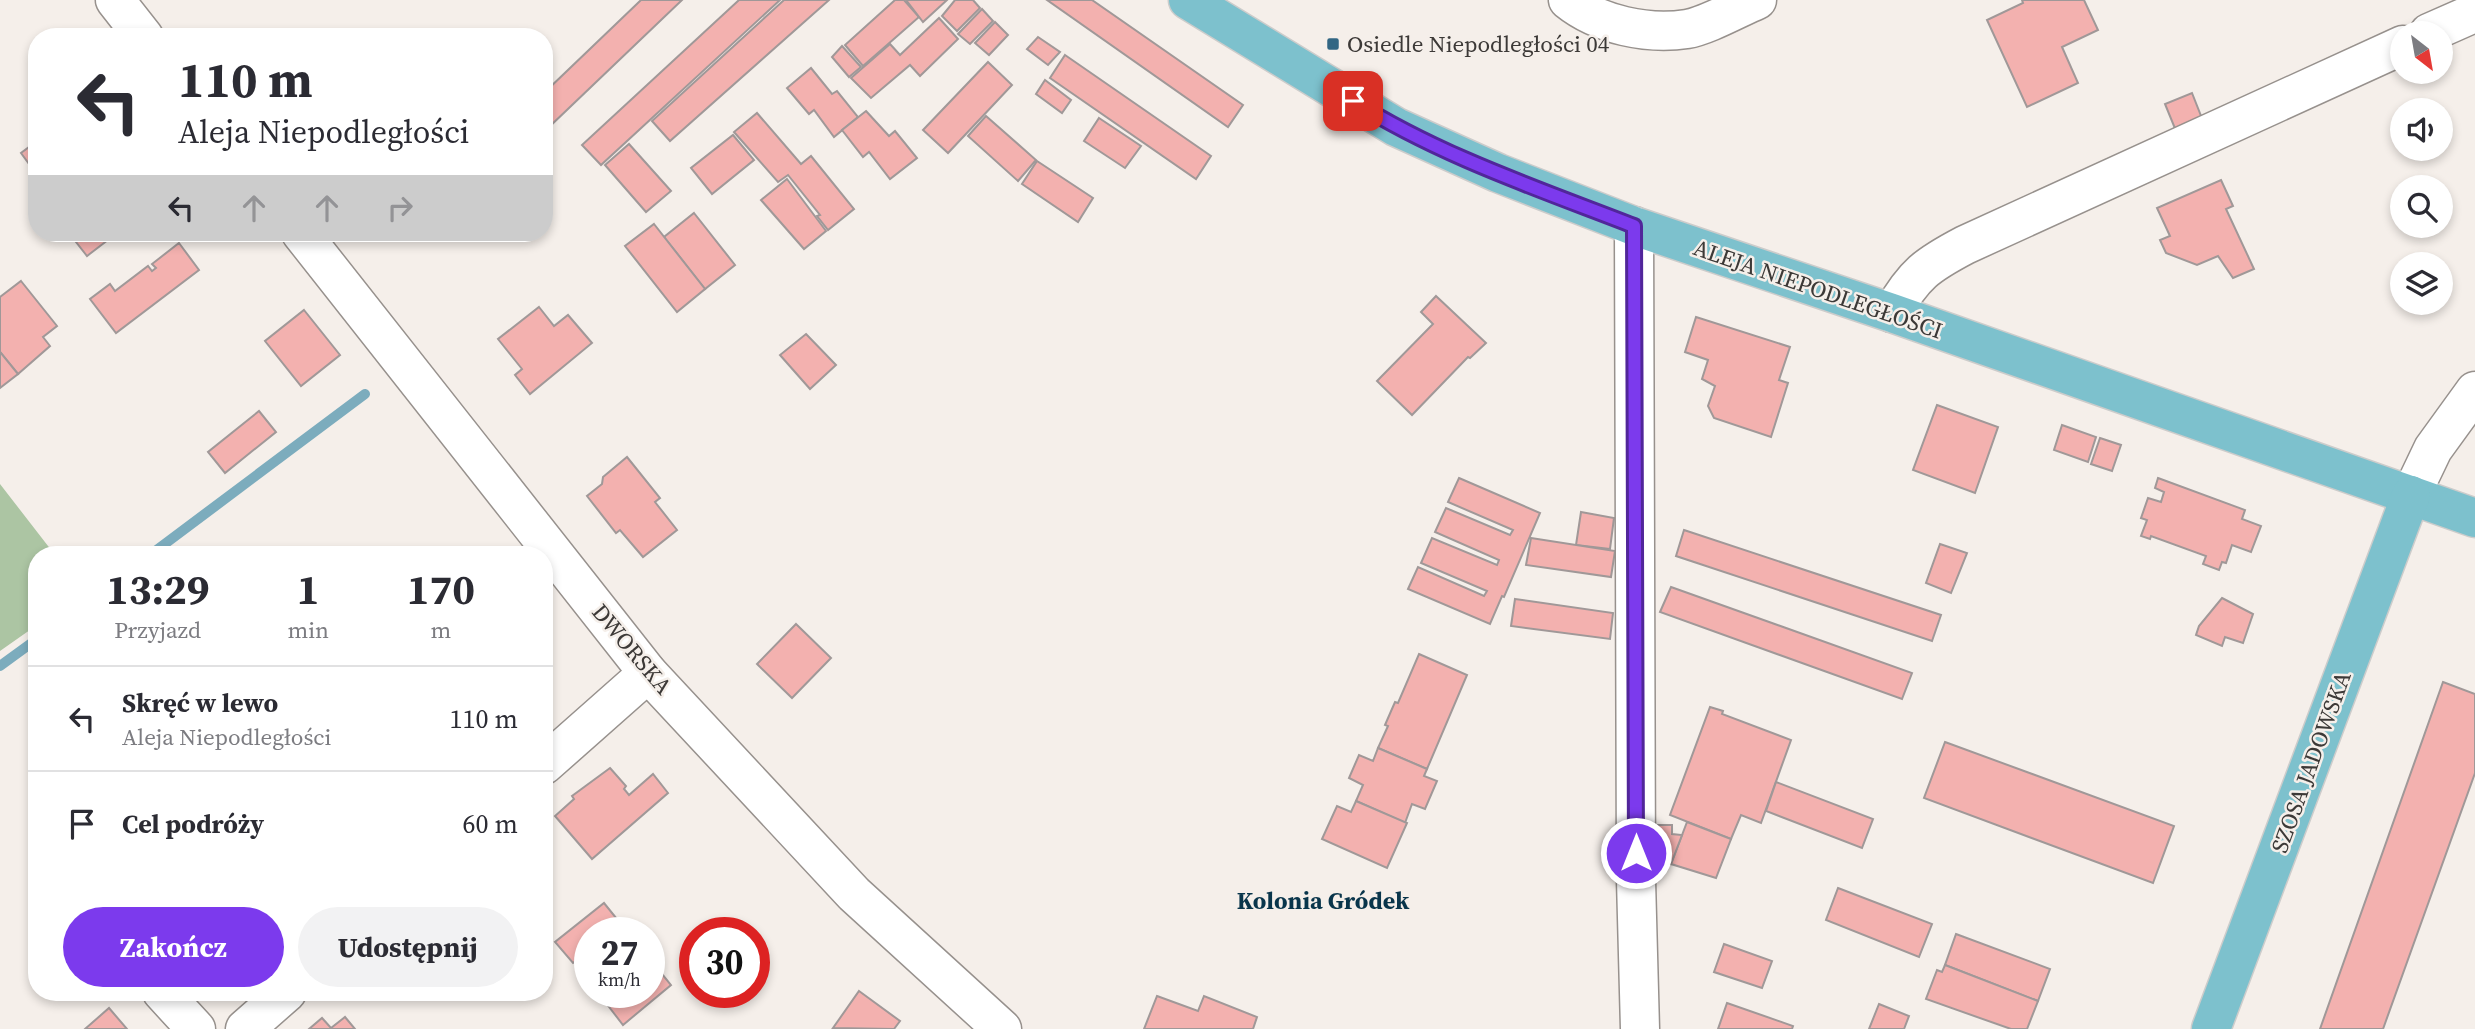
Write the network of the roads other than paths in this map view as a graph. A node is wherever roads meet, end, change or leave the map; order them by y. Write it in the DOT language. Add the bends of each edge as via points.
graph roads {
  1 [pos="115,0"];
  2 [pos="1188,0"];
  3 [pos="1568,0"];
  4 [pos="1757,0"];
  5 [pos="2465,9"];
  6 [pos="2447,21"];
  7 [pos="137,28"];
  8 [pos="2390,51"];
  9 [pos="1634,226"];
  10 [pos="308,242"];
  11 [pos="1892,313"];
  12 [pos="2475,391"];
  13 [pos="2411,495"];
  14 [pos="2475,518"];
  15 [pos="548,546"];
  16 [pos="553,553"];
  17 [pos="648,673"];
  18 [pos="553,757"];
  19 [pos="170,1001"];
  20 [pos="277,1001"];
  21 [pos="196,1029"];
  22 [pos="245,1029"];
  23 [pos="1002,1029"];
  24 [pos="1640,1029"];
  25 [pos="2211,1029"];
  1 -- 7 [label="street"];
  2 -- 9 [label="main road, ALEJA NIEPODLEGŁOŚCI" via="1416,137"];
  3 -- 4 [label="street" via="1612,23 1647,30 1688,29"];
  5 -- 6 [label="street"];
  8 -- 11 [label="street" via="1965,245 1931,263"];
  9 -- 11 [label="main road, ALEJA NIEPODLEGŁOŚCI"];
  9 -- 24 [label="street"];
  10 -- 15 [label="street, DWORSKA"];
  11 -- 13 [label="main road, ALEJA NIEPODLEGŁOŚCI"];
  12 -- 13 [label="street" via="2433,449"];
  13 -- 14 [label="main road, ALEJA NIEPODLEGŁOŚCI"];
  13 -- 25 [label="main road, SZOSA JADOWSKA"];
  16 -- 17 [label="street, DWORSKA"];
  17 -- 18 [label="street"];
  17 -- 23 [label="street, DWORSKA" via="854,894"];
  19 -- 21 [label="street"];
  20 -- 22 [label="street"];
}
